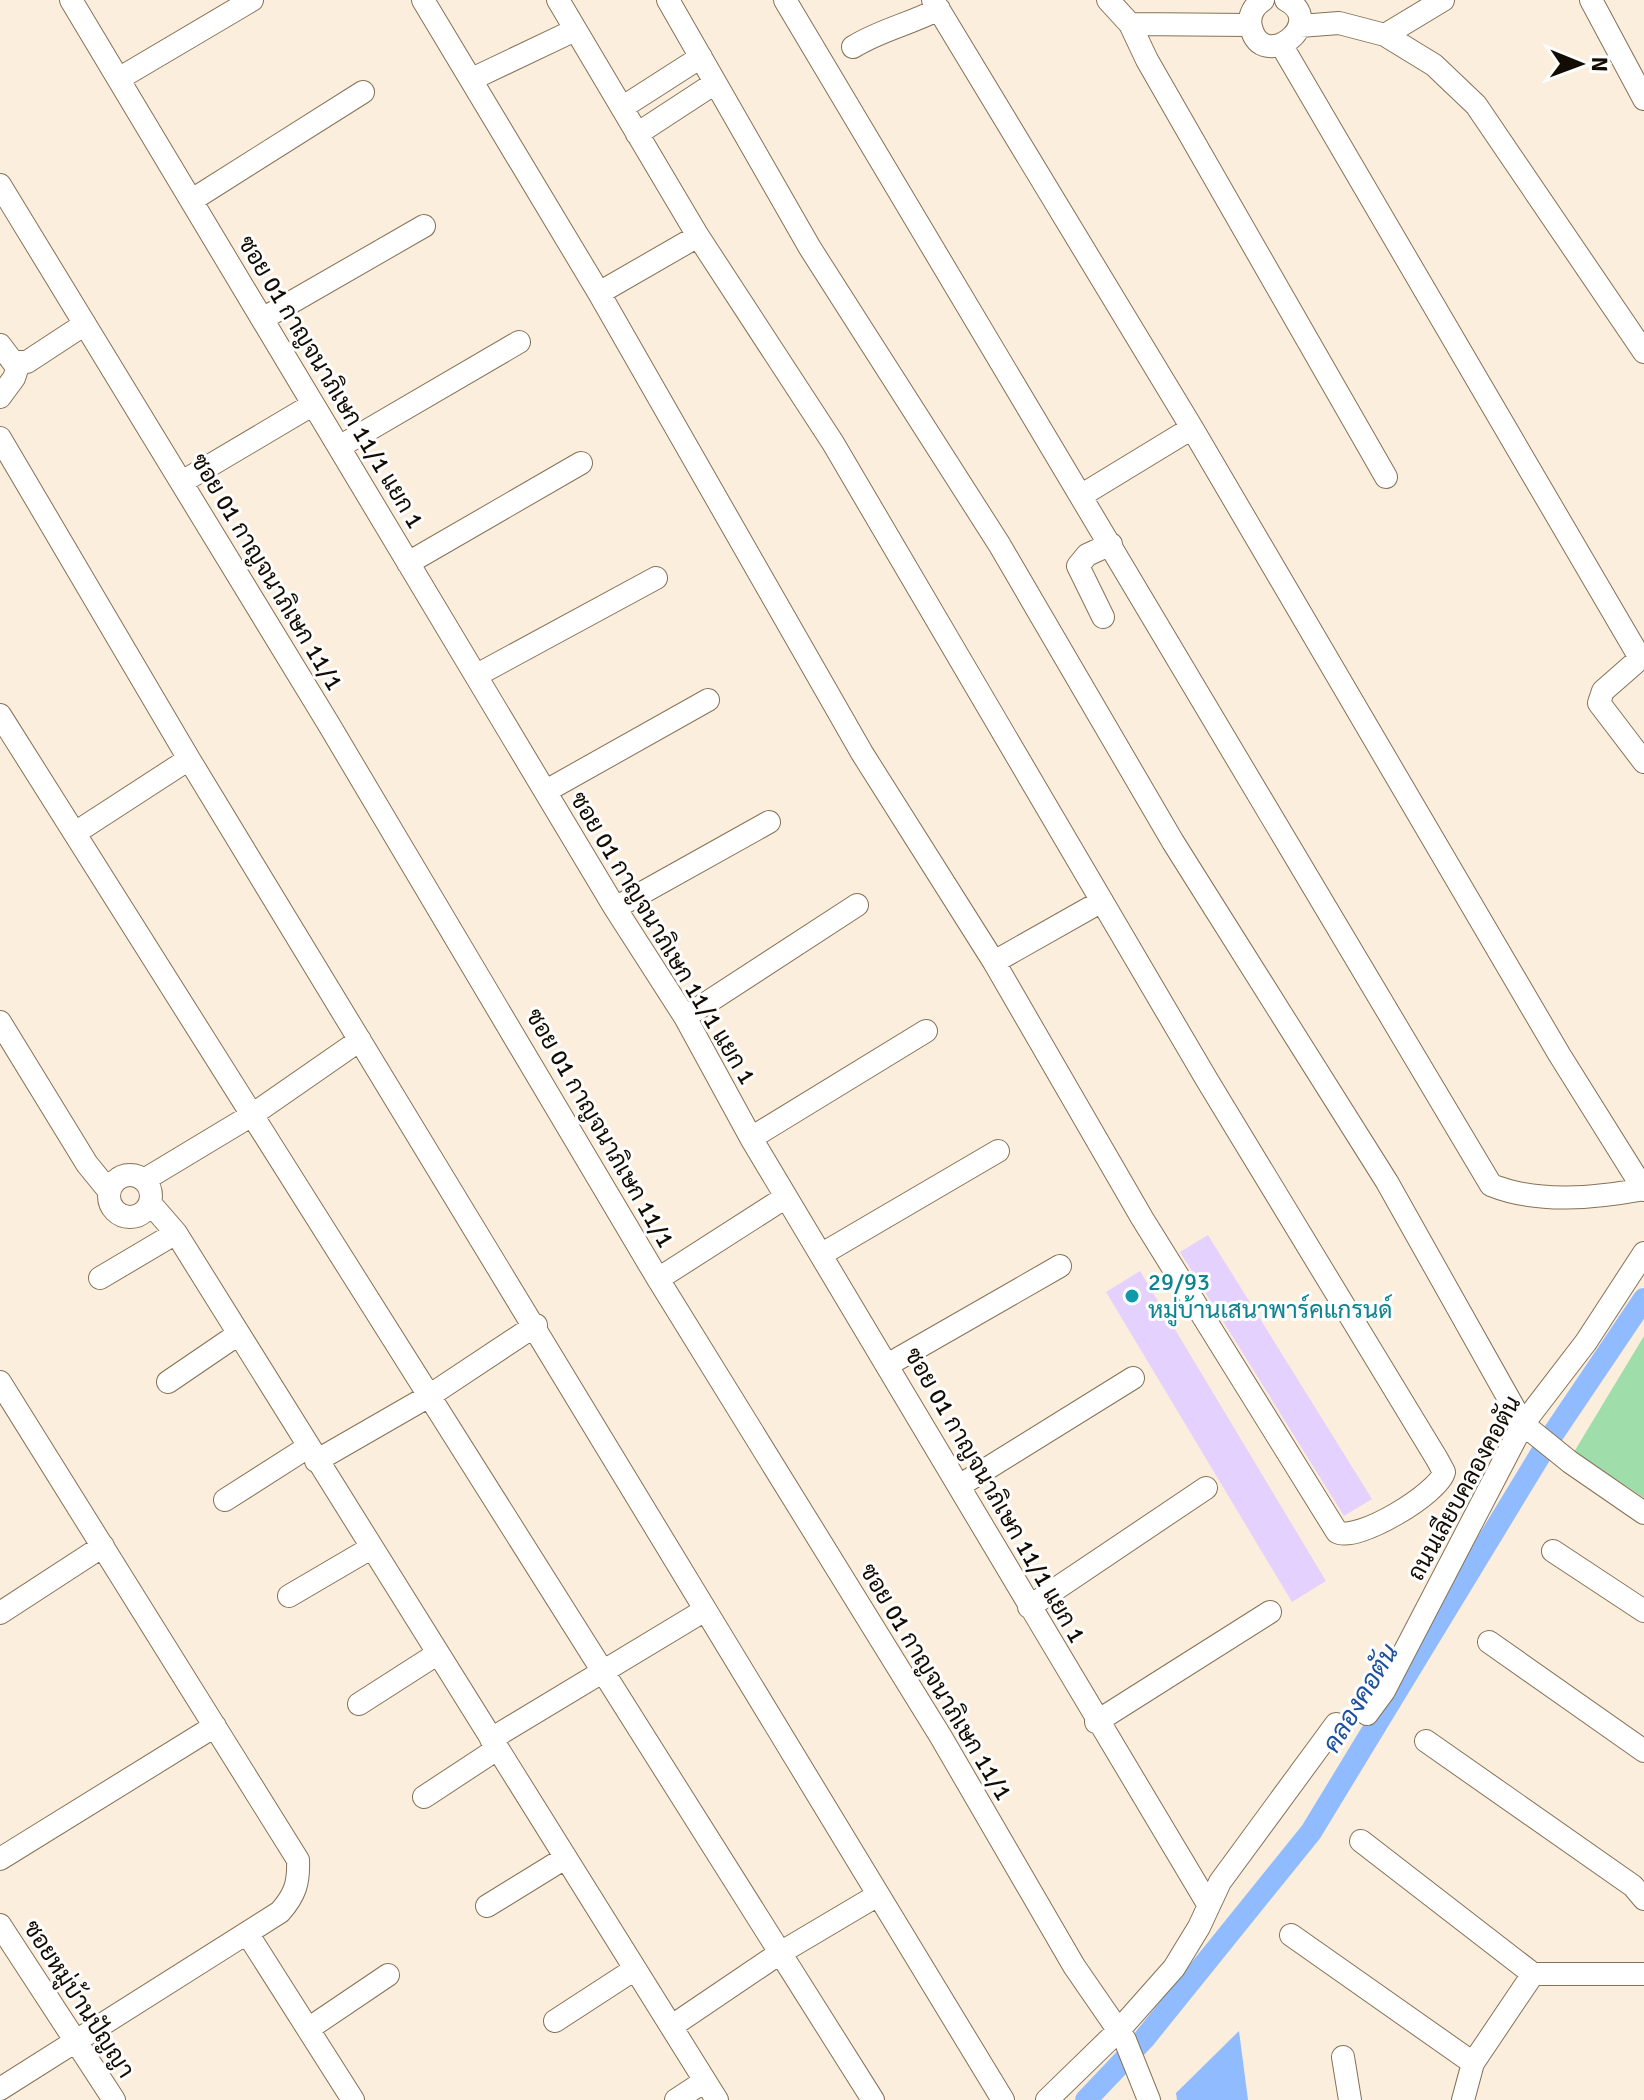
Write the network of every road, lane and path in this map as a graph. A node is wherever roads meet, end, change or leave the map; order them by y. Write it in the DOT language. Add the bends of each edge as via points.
graph roads {
  1 [pos="71,0"];
  2 [pos="252,0"];
  3 [pos="423,0"];
  4 [pos="558,0"];
  5 [pos="668,0"];
  6 [pos="785,0"];
  7 [pos="1108,0"];
  8 [pos="1263,0"];
  9 [pos="1286,0"];
  10 [pos="1591,0"];
  11 [pos="1434,2"];
  12 [pos="936,4"];
  13 [pos="1130,24"];
  14 [pos="1250,25"];
  15 [pos="1300,26"];
  16 [pos="575,30"];
  17 [pos="1385,35"];
  18 [pos="1282,46"];
  19 [pos="853,47"];
  20 [pos="701,57"];
  21 [pos="120,78"];
  22 [pos="472,79"];
  23 [pos="715,83"];
  24 [pos="363,92"];
  25 [pos="1644,99"];
  26 [pos="623,107"];
  27 [pos="637,134"];
  28 [pos="0,185"];
  29 [pos="192,200"];
  30 [pos="424,226"];
  31 [pos="698,236"];
  32 [pos="599,293"];
  33 [pos="264,318"];
  34 [pos="85,324"];
  35 [pos="519,342"];
  36 [pos="0,345"];
  37 [pos="1644,352"];
  38 [pos="19,363"];
  39 [pos="0,397"];
  40 [pos="312,405"];
  41 [pos="1192,428"];
  42 [pos="0,438"];
  43 [pos="339,447"];
  44 [pos="581,463"];
  45 [pos="7,472"];
  46 [pos="1386,477"];
  47 [pos="182,482"];
  48 [pos="1082,495"];
  49 [pos="1111,544"];
  50 [pos="408,563"];
  51 [pos="656,578"];
  52 [pos="1103,617"];
  53 [pos="1642,656"];
  54 [pos="477,675"];
  55 [pos="708,700"];
  56 [pos="0,715"];
  57 [pos="189,759"];
  58 [pos="1644,762"];
  59 [pos="546,791"];
  60 [pos="769,822"];
  61 [pos="75,833"];
  62 [pos="1102,901"];
  63 [pos="857,905"];
  64 [pos="615,908"];
  65 [pos="994,962"];
  66 [pos="685,1017"];
  67 [pos="0,1022"];
  68 [pos="926,1031"];
  69 [pos="360,1040"];
  70 [pos="252,1115"];
  71 [pos="751,1138"];
  72 [pos="998,1151"];
  73 [pos="144,1180"];
  74 [pos="1644,1189"];
  75 [pos="109,1191"];
  76 [pos="786,1197"];
  77 [pos="150,1203"];
  78 [pos="176,1233"];
  79 [pos="1644,1253"];
  80 [pos="822,1254"];
  81 [pos="1060,1266"];
  82 [pos="100,1278"];
  83 [pos="658,1279"];
  84 [pos="536,1325"];
  85 [pos="237,1335"];
  86 [pos="889,1364"];
  87 [pos="1133,1378"];
  88 [pos="168,1382"];
  89 [pos="1,1385"];
  90 [pos="429,1396"];
  91 [pos="1529,1428"];
  92 [pos="312,1454"];
  93 [pos="959,1486"];
  94 [pos="1206,1488"];
  95 [pos="225,1500"];
  96 [pos="1644,1513"];
  97 [pos="103,1546"];
  98 [pos="371,1548"];
  99 [pos="1553,1551"];
  100 [pos="289,1596"];
  101 [pos="1029,1607"];
  102 [pos="705,1610"];
  103 [pos="1644,1611"];
  104 [pos="1270,1612"];
  105 [pos="0,1613"];
  106 [pos="1489,1642"];
  107 [pos="437,1654"];
  108 [pos="602,1670"];
  109 [pos="359,1704"];
  110 [pos="1367,1714"];
  111 [pos="1096,1722"];
  112 [pos="1336,1724"];
  113 [pos="215,1726"];
  114 [pos="1426,1741"];
  115 [pos="494,1744"];
  116 [pos="1644,1751"];
  117 [pos="424,1797"];
  118 [pos="1361,1841"];
  119 [pos="565,1858"];
  120 [pos="0,1859"];
  121 [pos="878,1895"];
  122 [pos="1644,1899"];
  123 [pos="1208,1904"];
  124 [pos="487,1906"];
  125 [pos="0,1925"];
  126 [pos="247,1933"];
  127 [pos="1291,1935"];
  128 [pos="780,1953"];
  129 [pos="635,1969"];
  130 [pos="1533,1974"];
  131 [pos="1644,1974"];
  132 [pos="388,1975"];
  133 [pos="555,2021"];
  134 [pos="672,2026"];
  135 [pos="308,2029"];
  136 [pos="1122,2035"];
  137 [pos="76,2042"];
  138 [pos="1343,2057"];
  139 [pos="1473,2063"];
  140 [pos="0,2089"];
  141 [pos="711,2090"];
  142 [pos="114,2100"];
  143 [pos="353,2100"];
  144 [pos="676,2100"];
  145 [pos="873,2100"];
  146 [pos="1003,2100"];
  147 [pos="1047,2100"];
  148 [pos="1149,2100"];
  149 [pos="1350,2100"];
  150 [pos="1463,2100"];
  1 -- 21 [label="street, ซอย 01 กาญจนาภิเษก 11/1 แยก 1"];
  2 -- 21 [label="street"];
  3 -- 22 [label="street"];
  4 -- 16 [label="street"];
  5 -- 20 [label="street"];
  6 -- 48 [label="street"];
  7 -- 13 [label="street"];
  8 -- 14 [label="street" via="1251,14"];
  9 -- 15 [label="street" via="1299,13"];
  10 -- 25 [label="street"];
  11 -- 17 [label="street"];
  12 -- 19 [label="street" via="911,23"];
  12 -- 41 [label="street"];
  13 -- 14 [label="street"];
  13 -- 46 [label="street"];
  14 -- 18 [label="street" via="1268,46"];
  15 -- 17 [label="street" via="1339,23"];
  15 -- 18 [label="street" via="1294,39"];
  16 -- 22 [label="street"];
  16 -- 26 [label="street"];
  17 -- 37 [label="street" via="1434,65 1476,105"];
  18 -- 53 [label="street"];
  20 -- 23 [label="street"];
  20 -- 26 [label="street"];
  21 -- 29 [label="street, ซอย 01 กาญจนาภิเษก 11/1 แยก 1"];
  22 -- 32 [label="street"];
  23 -- 27 [label="street"];
  23 -- 91 [label="street" via="810,248 999,544 1173,842 1387,1182"];
  24 -- 29 [label="street"];
  26 -- 27 [label="street"];
  27 -- 31 [label="street"];
  28 -- 34 [label="street, ซอย 01 กาญจนาภิเษก 11/1"];
  29 -- 33 [label="street, ซอย 01 กาญจนาภิเษก 11/1 แยก 1"];
  30 -- 33 [label="street"];
  31 -- 32 [label="street"];
  31 -- 62 [label="street" via="833,443"];
  32 -- 65 [label="street" via="862,753"];
  33 -- 40 [label="street, ซอย 01 กาญจนาภิเษก 11/1 แยก 1"];
  34 -- 38 [label="street"];
  34 -- 47 [label="street, ซอย 01 กาญจนาภิเษก 11/1"];
  35 -- 43 [label="street"];
  36 -- 38 [label="street"];
  38 -- 39 [label="street"];
  40 -- 43 [label="street, ซอย 01 กาญจนาภิเษก 11/1 แยก 1"];
  40 -- 47 [label="street"];
  41 -- 48 [label="street"];
  41 -- 74 [label="street" via="1559,1054"];
  42 -- 45 [label="street"];
  43 -- 50 [label="street, ซอย 01 กาญจนาภิเษก 11/1 แยก 1"];
  44 -- 50 [label="street"];
  45 -- 57 [label="street"];
  47 -- 83 [label="street, ซอย 01 กาญจนาภิเษก 11/1"];
  48 -- 49 [label="street"];
  49 -- 52 [label="street" via="1087,555 1078,566"];
  49 -- 74 [label="street" via="1491,1185 1528,1195 1598,1197"];
  50 -- 54 [label="street, ซอย 01 กาญจนาภิเษก 11/1 แยก 1"];
  51 -- 54 [label="street"];
  53 -- 58 [label="street" via="1603,691 1599,703"];
  54 -- 59 [label="street, ซอย 01 กาญจนาภิเษก 11/1 แยก 1"];
  55 -- 59 [label="street"];
  56 -- 61 [label="street"];
  57 -- 61 [label="street"];
  57 -- 69 [label="street"];
  59 -- 64 [label="street, ซอย 01 กาญจนาภิเษก 11/1 แยก 1"];
  60 -- 64 [label="street"];
  61 -- 70 [label="street"];
  62 -- 65 [label="street"];
  62 -- 65 [label="street" via="1444,1472 1440,1481 1403,1509 1357,1534 1337,1532 1142,1218"];
  63 -- 66 [label="street"];
  64 -- 66 [label="street, ซอย 01 กาญจนาภิเษก 11/1 แยก 1"];
  66 -- 71 [label="street, ซอย 01 กาญจนาภิเษก 11/1 แยก 1"];
  67 -- 75 [label="street"];
  68 -- 71 [label="street"];
  69 -- 70 [label="street"];
  69 -- 84 [label="street"];
  70 -- 73 [label="street"];
  70 -- 90 [label="street"];
  71 -- 76 [label="street, ซอย 01 กาญจนาภิเษก 11/1 แยก 1"];
  72 -- 80 [label="street"];
  73 -- 75 [label="street" via="120,1177"];
  73 -- 77 [label="street"];
  75 -- 77 [label="street" via="112,1209 119,1215 137,1216"];
  76 -- 80 [label="street, ซอย 01 กาญจนาภิเษก 11/1 แยก 1"];
  76 -- 83 [label="street"];
  77 -- 78 [label="street"];
  78 -- 82 [label="street"];
  78 -- 85 [label="street"];
  79 -- 91 [label="street, ถนนเลียบคลองคอตัน"];
  80 -- 86 [label="street, ซอย 01 กาญจนาภิเษก 11/1 แยก 1"];
  81 -- 86 [label="street"];
  83 -- 136 [label="street, ซอย 01 กาญจนาภิเษก 11/1" via="941,1737 1074,1966"];
  84 -- 90 [label="street"];
  84 -- 102 [label="street"];
  85 -- 88 [label="street"];
  85 -- 92 [label="street"];
  86 -- 93 [label="street, ซอย 01 กาญจนาภิเษก 11/1 แยก 1"];
  87 -- 93 [label="street"];
  89 -- 97 [label="street"];
  90 -- 92 [label="street"];
  90 -- 108 [label="street"];
  91 -- 96 [label="street"];
  91 -- 110 [label="street, ถนนเลียบคลองคอตัน"];
  92 -- 95 [label="street"];
  92 -- 98 [label="street"];
  93 -- 101 [label="street, ซอย 01 กาญจนาภิเษก 11/1 แยก 1"];
  94 -- 101 [label="street"];
  97 -- 105 [label="street"];
  97 -- 113 [label="street"];
  98 -- 100 [label="street"];
  98 -- 107 [label="street"];
  99 -- 103 [label="street"];
  101 -- 111 [label="street, ซอย 01 กาญจนาภิเษก 11/1 แยก 1"];
  102 -- 108 [label="street"];
  102 -- 121 [label="street"];
  104 -- 111 [label="street"];
  106 -- 116 [label="street"];
  107 -- 109 [label="street"];
  107 -- 115 [label="street"];
  108 -- 115 [label="street"];
  108 -- 128 [label="street"];
  111 -- 123 [label="street, ซอย 01 กาญจนาภิเษก 11/1 แยก 1"];
  112 -- 123 [label="street"];
  113 -- 120 [label="street"];
  113 -- 126 [label="street" via="298,1860 294,1895 280,1912"];
  114 -- 122 [label="street" via="1633,1886"];
  115 -- 117 [label="street"];
  115 -- 119 [label="street"];
  118 -- 130 [label="street"];
  119 -- 124 [label="street"];
  119 -- 129 [label="street"];
  121 -- 128 [label="street"];
  121 -- 146 [label="street"];
  123 -- 136 [label="street" via="1174,1968"];
  125 -- 137 [label="street, ซอยหมู่บ้านปัญญา"];
  126 -- 135 [label="street"];
  126 -- 137 [label="street"];
  127 -- 139 [label="street"];
  128 -- 134 [label="street"];
  128 -- 145 [label="street"];
  129 -- 133 [label="street"];
  129 -- 134 [label="street"];
  130 -- 131 [label="street"];
  130 -- 139 [label="street"];
  132 -- 135 [label="street"];
  134 -- 141 [label="street"];
  135 -- 143 [label="street"];
  136 -- 147 [label="street"];
  136 -- 148 [label="street, ซอย 01 กาญจนาภิเษก 11/1"];
  137 -- 140 [label="street"];
  137 -- 142 [label="street, ซอยหมู่บ้านปัญญา"];
  138 -- 149 [label="street"];
  139 -- 150 [label="street"];
  141 -- 144 [label="street"];
}
